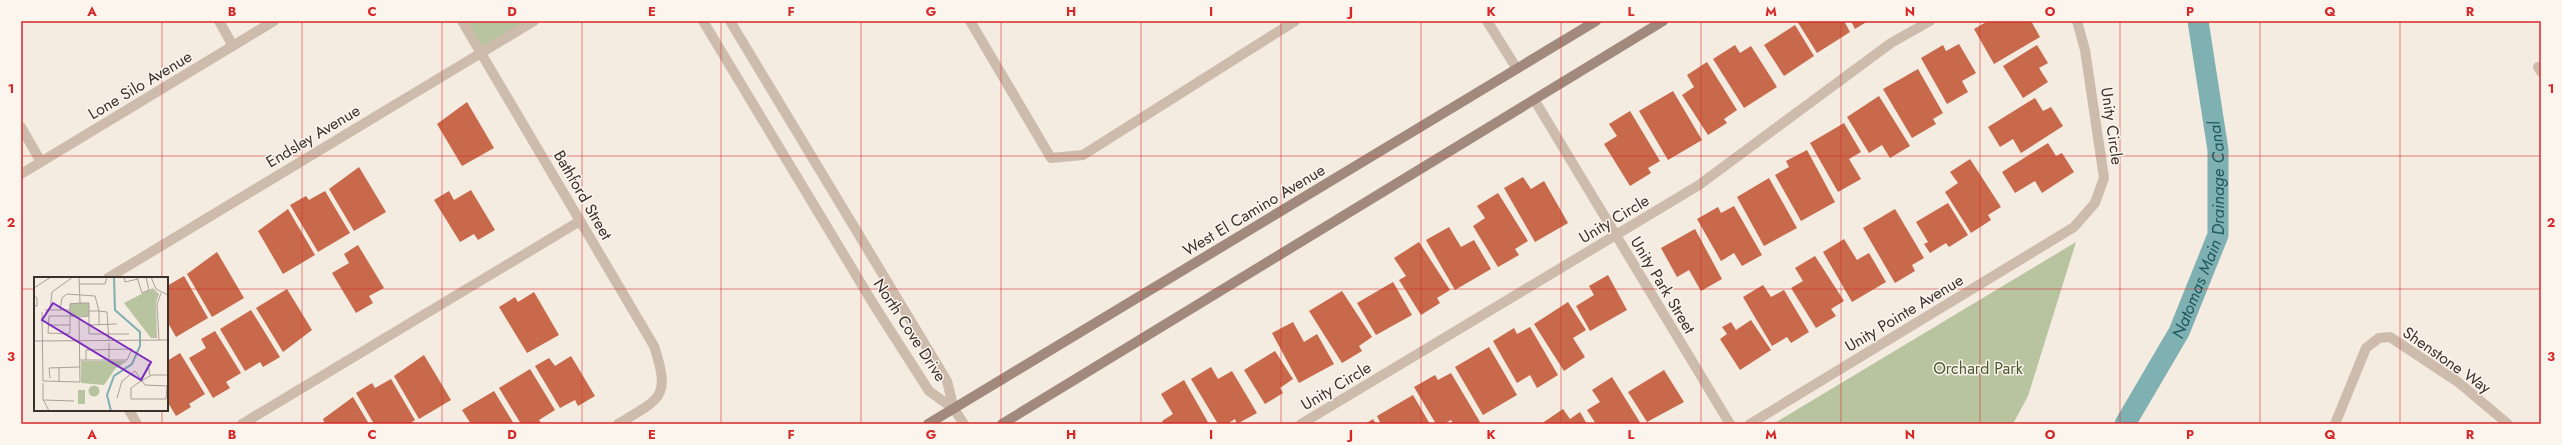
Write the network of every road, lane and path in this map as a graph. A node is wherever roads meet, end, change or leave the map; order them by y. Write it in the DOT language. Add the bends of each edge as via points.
graph roads {
  1 [pos="218,21"];
  2 [pos="274,21"];
  3 [pos="462,21"];
  4 [pos="534,21"];
  5 [pos="703,21"];
  6 [pos="730,21"];
  7 [pos="970,21"];
  8 [pos="1294,21"];
  9 [pos="1487,21"];
  10 [pos="1596,21"];
  11 [pos="1663,21"];
  12 [pos="1930,21"];
  13 [pos="2077,21"];
  14 [pos="233,46"];
  15 [pos="481,52"];
  16 [pos="1517,69"];
  17 [pos="1534,101"];
  18 [pos="21,127"];
  19 [pos="42,162"];
  20 [pos="21,174"];
  21 [pos="580,221"];
  22 [pos="2074,227"];
  23 [pos="1616,236"];
  24 [pos="110,277"];
  25 [pos="954,409"];
  26 [pos="130,411"];
  27 [pos="138,424"];
  28 [pos="242,424"];
  29 [pos="618,424"];
  30 [pos="928,424"];
  31 [pos="964,424"];
  32 [pos="1002,424"];
  33 [pos="1301,424"];
  34 [pos="1730,424"];
  35 [pos="1750,424"];
  36 [pos="2335,424"];
  37 [pos="2508,424"];
  1 -- 14 [label="street"];
  2 -- 14 [label="street, Lone Silo Avenue"];
  3 -- 15 [label="street, Bathford Street"];
  4 -- 15 [label="street, Endsley Avenue"];
  5 -- 25 [label="street, North Cove Drive" via="874,305 929,391"];
  6 -- 25 [label="street, North Cove Drive" via="947,381"];
  7 -- 8 [label="street" via="1051,158 1083,155"];
  9 -- 16 [label="street"];
  10 -- 16 [label="main road, West El Camino Avenue"];
  11 -- 17 [label="main road"];
  12 -- 23 [label="street, Unity Circle" via="1891,44 1699,185"];
  13 -- 22 [label="street, Unity Circle" via="2085,50 2104,178 2095,203"];
  14 -- 19 [label="street, Lone Silo Avenue"];
  15 -- 21 [label="street, Bathford Street"];
  15 -- 24 [label="street, Endsley Avenue"];
  16 -- 25 [label="main road, West El Camino Avenue"];
  17 -- 23 [label="street, Unity Park Street" via="1572,159"];
  17 -- 32 [label="main road"];
  18 -- 19 [label="street"];
  19 -- 20 [label="street, Lone Silo Avenue"];
  21 -- 28 [label="street"];
  21 -- 29 [label="street, Bathford Street" via="654,346 662,371 662,390 655,401"];
  22 -- 35 [label="street, Unity Pointe Avenue"];
  23 -- 33 [label="street, Unity Circle"];
  23 -- 34 [label="street, Unity Park Street"];
  25 -- 30 [label="main road, West El Camino Avenue"];
  25 -- 31 [label="street"];
  26 -- 27 [label="street"];
  36 -- 37 [label="street, Shenstone Way" via="2366,348 2379,338 2390,337 2458,382"];
}
